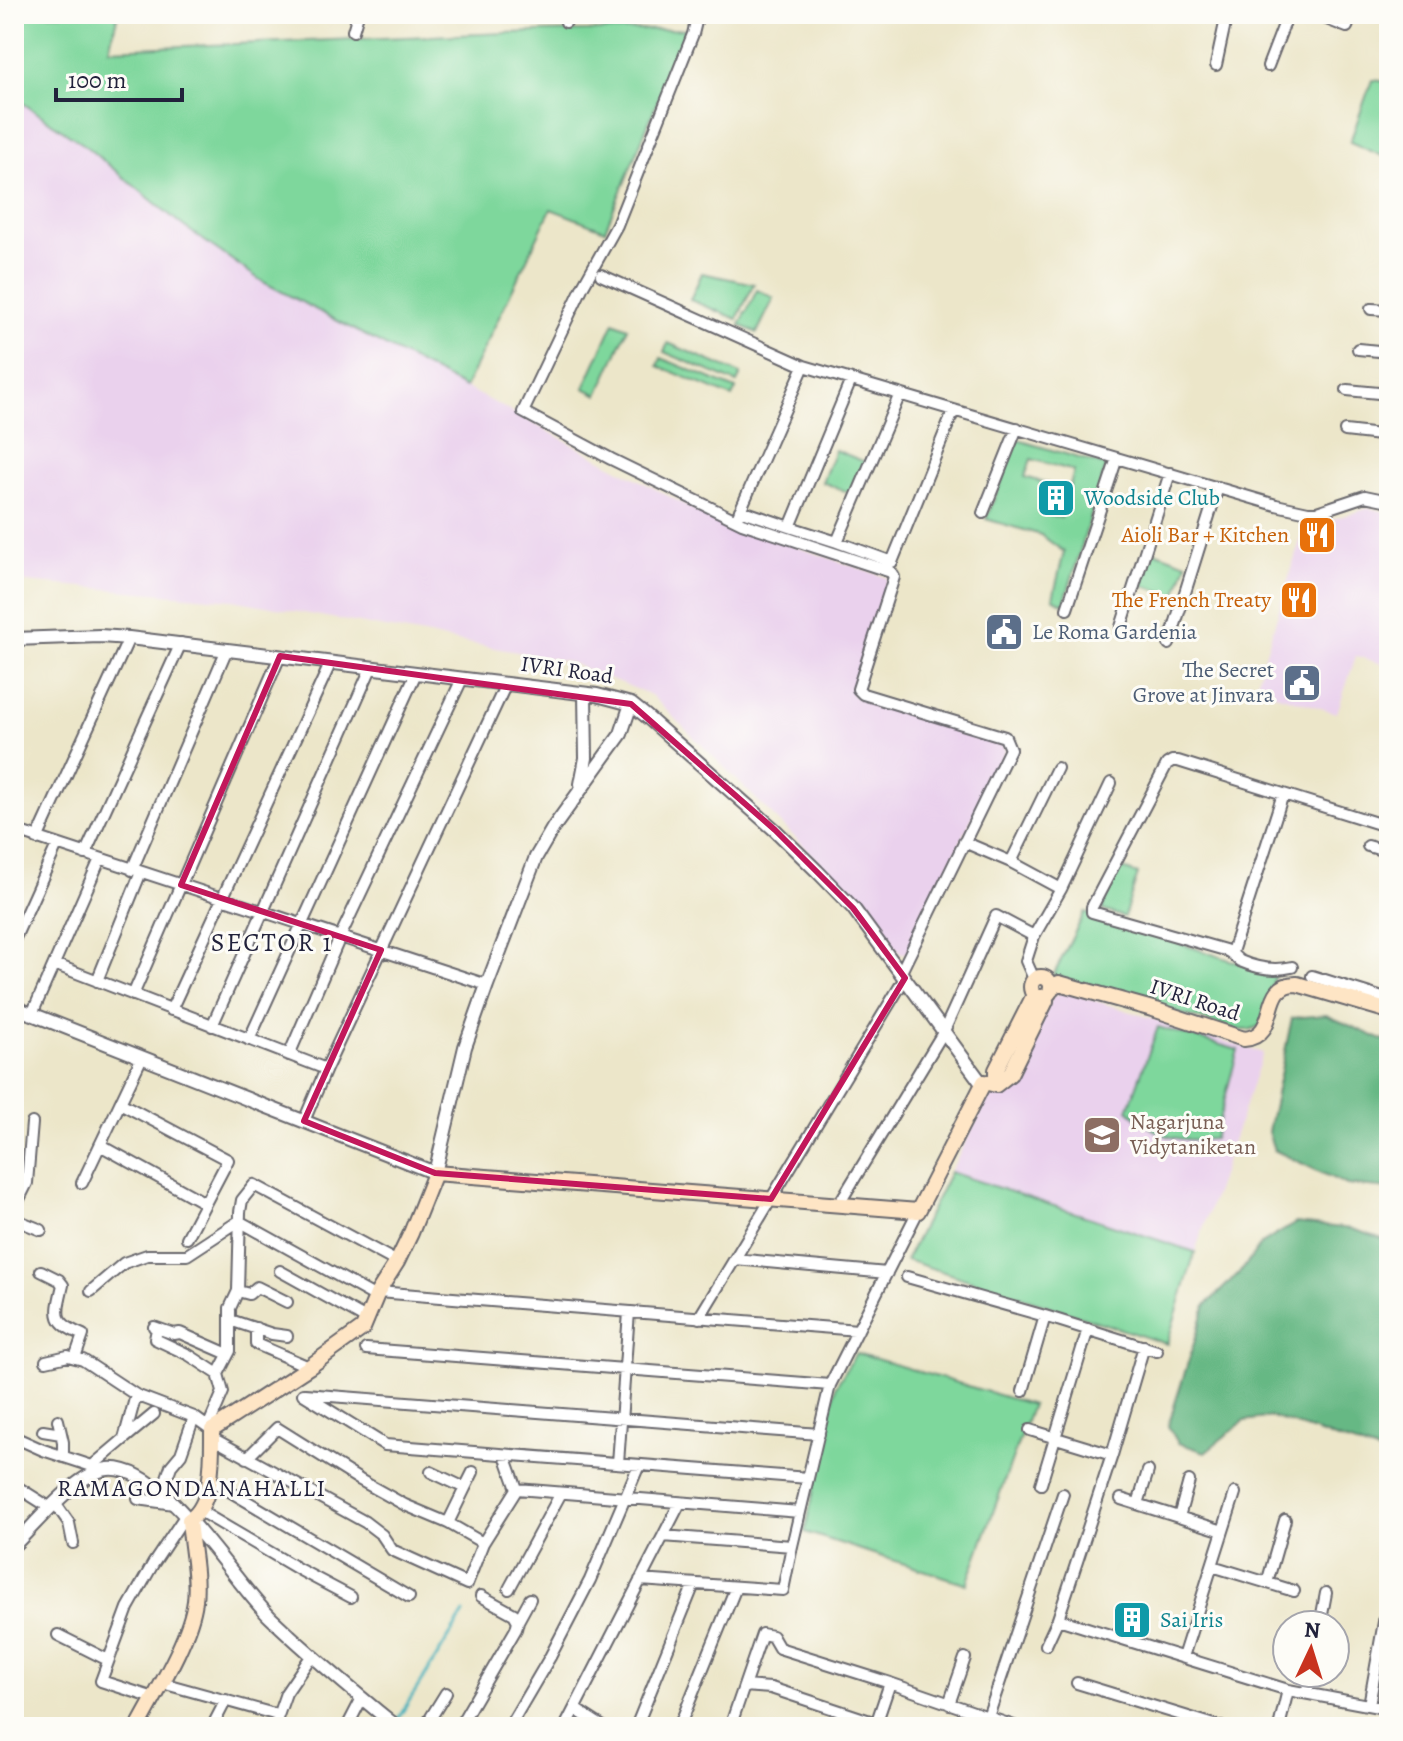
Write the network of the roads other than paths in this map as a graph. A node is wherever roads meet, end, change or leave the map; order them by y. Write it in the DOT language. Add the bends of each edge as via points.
graph roads {
  1 [pos="358,14"];
  2 [pos="698,14"];
  3 [pos="1227,14"];
  4 [pos="1288,14"];
  5 [pos="1314,14"];
  6 [pos="1352,14"];
  7 [pos="353,31"];
  8 [pos="1216,65"];
  9 [pos="1268,66"];
  10 [pos="601,275"];
  11 [pos="1371,309"];
  12 [pos="1389,310"];
  13 [pos="1358,349"];
  14 [pos="1389,352"];
  15 [pos="804,366"];
  16 [pos="851,380"];
  17 [pos="1347,390"];
  18 [pos="900,394"];
  19 [pos="1389,394"];
  20 [pos="954,410"];
  21 [pos="1017,428"];
  22 [pos="1345,431"];
  23 [pos="1389,436"];
  24 [pos="1117,458"];
  25 [pos="1170,473"];
  26 [pos="1218,487"];
  27 [pos="1389,501"];
  28 [pos="983,513"];
  29 [pos="738,515"];
  30 [pos="790,527"];
  31 [pos="837,542"];
  32 [pos="1067,609"];
  33 [pos="1121,627"];
  34 [pos="129,638"];
  35 [pos="14,639"];
  36 [pos="181,643"];
  37 [pos="1169,644"];
  38 [pos="227,649"];
  39 [pos="280,656"];
  40 [pos="331,662"];
  41 [pos="371,668"];
  42 [pos="416,673"];
  43 [pos="462,679"];
  44 [pos="506,684"];
  45 [pos="585,694"];
  46 [pos="631,704"];
  47 [pos="586,756"];
  48 [pos="602,760"];
  49 [pos="1057,768"];
  50 [pos="1111,783"];
  51 [pos="579,792"];
  52 [pos="1283,794"];
  53 [pos="1389,827"];
  54 [pos="14,830"];
  55 [pos="1389,835"];
  56 [pos="37,839"];
  57 [pos="964,842"];
  58 [pos="57,845"];
  59 [pos="1368,846"];
  60 [pos="1387,851"];
  61 [pos="85,854"];
  62 [pos="100,859"];
  63 [pos="1011,862"];
  64 [pos="137,871"];
  65 [pos="181,885"];
  66 [pos="1061,889"];
  67 [pos="222,899"];
  68 [pos="261,912"];
  69 [pos="302,925"];
  70 [pos="1034,936"];
  71 [pos="340,937"];
  72 [pos="14,940"];
  73 [pos="381,950"];
  74 [pos="1232,952"];
  75 [pos="54,964"];
  76 [pos="1289,973"];
  77 [pos="903,975"];
  78 [pos="1312,976"];
  79 [pos="1034,979"];
  80 [pos="97,981"];
  81 [pos="487,985"];
  82 [pos="1043,993"];
  83 [pos="133,995"];
  84 [pos="1363,998"];
  85 [pos="1389,1000"];
  86 [pos="14,1007"];
  87 [pos="171,1010"];
  88 [pos="1389,1011"];
  89 [pos="32,1014"];
  90 [pos="212,1026"];
  91 [pos="944,1031"];
  92 [pos="249,1040"];
  93 [pos="289,1055"];
  94 [pos="142,1057"];
  95 [pos="326,1069"];
  96 [pos="990,1084"];
  97 [pos="120,1103"];
  98 [pos="304,1121"];
  99 [pos="32,1123"];
  100 [pos="100,1145"];
  101 [pos="435,1173"];
  102 [pos="82,1183"];
  103 [pos="771,1199"];
  104 [pos="205,1203"];
  105 [pos="839,1204"];
  106 [pos="14,1209"];
  107 [pos="918,1211"];
  108 [pos="14,1219"];
  109 [pos="239,1221"];
  110 [pos="41,1230"];
  111 [pos="187,1238"];
  112 [pos="735,1259"];
  113 [pos="397,1262"];
  114 [pos="41,1271"];
  115 [pos="280,1271"];
  116 [pos="887,1273"];
  117 [pos="907,1277"];
  118 [pos="91,1291"];
  119 [pos="238,1291"];
  120 [pos="377,1294"];
  121 [pos="287,1302"];
  122 [pos="629,1312"];
  123 [pos="1045,1316"];
  124 [pos="699,1318"];
  125 [pos="230,1320"];
  126 [pos="368,1320"];
  127 [pos="256,1328"];
  128 [pos="1088,1329"];
  129 [pos="858,1330"];
  130 [pos="287,1336"];
  131 [pos="1144,1346"];
  132 [pos="366,1349"];
  133 [pos="1157,1351"];
  134 [pos="228,1354"];
  135 [pos="75,1358"];
  136 [pos="46,1361"];
  137 [pos="309,1367"];
  138 [pos="625,1368"];
  139 [pos="218,1374"];
  140 [pos="830,1385"];
  141 [pos="1023,1391"];
  142 [pos="136,1395"];
  143 [pos="154,1414"];
  144 [pos="194,1417"];
  145 [pos="621,1417"];
  146 [pos="58,1420"];
  147 [pos="1030,1430"];
  148 [pos="43,1431"];
  149 [pos="211,1432"];
  150 [pos="61,1434"];
  151 [pos="819,1434"];
  152 [pos="14,1437"];
  153 [pos="1056,1437"];
  154 [pos="124,1439"];
  155 [pos="505,1455"];
  156 [pos="1112,1455"];
  157 [pos="63,1457"];
  158 [pos="247,1458"];
  159 [pos="618,1463"];
  160 [pos="639,1465"];
  161 [pos="98,1467"];
  162 [pos="1148,1471"];
  163 [pos="431,1472"];
  164 [pos="473,1472"];
  165 [pos="808,1478"];
  166 [pos="209,1479"];
  167 [pos="1189,1481"];
  168 [pos="1041,1484"];
  169 [pos="14,1485"];
  170 [pos="465,1488"];
  171 [pos="517,1489"];
  172 [pos="162,1492"];
  173 [pos="561,1493"];
  174 [pos="1235,1493"];
  175 [pos="1063,1494"];
  176 [pos="626,1498"];
  177 [pos="138,1499"];
  178 [pos="1121,1499"];
  179 [pos="680,1503"];
  180 [pos="174,1504"];
  181 [pos="1138,1504"];
  182 [pos="52,1505"];
  183 [pos="800,1512"];
  184 [pos="191,1515"];
  185 [pos="1179,1517"];
  186 [pos="1285,1520"];
  187 [pos="448,1523"];
  188 [pos="1223,1531"];
  189 [pos="663,1536"];
  190 [pos="73,1543"];
  191 [pos="483,1543"];
  192 [pos="14,1545"];
  193 [pos="792,1546"];
  194 [pos="1212,1566"];
  195 [pos="640,1580"];
  196 [pos="1267,1583"];
  197 [pos="694,1584"];
  198 [pos="736,1587"];
  199 [pos="509,1589"];
  200 [pos="474,1591"];
  201 [pos="1294,1591"];
  202 [pos="1326,1593"];
  203 [pos="1389,1594"];
  204 [pos="351,1597"];
  205 [pos="409,1597"];
  206 [pos="530,1599"];
  207 [pos="1323,1609"];
  208 [pos="1058,1619"];
  209 [pos="518,1621"];
  210 [pos="58,1635"];
  211 [pos="1046,1645"];
  212 [pos="312,1655"];
  213 [pos="1183,1657"];
  214 [pos="965,1658"];
  215 [pos="108,1660"];
  216 [pos="162,1683"];
  217 [pos="890,1683"];
  218 [pos="1077,1683"];
  219 [pos="744,1686"];
  220 [pos="1308,1689"];
  221 [pos="1288,1690"];
  222 [pos="446,1693"];
  223 [pos="1307,1693"];
  224 [pos="154,1698"];
  225 [pos="362,1698"];
  226 [pos="226,1700"];
  227 [pos="949,1704"];
  228 [pos="1369,1705"];
  229 [pos="575,1709"];
  230 [pos="1389,1709"];
  231 [pos="278,1715"];
  232 [pos="988,1717"];
  233 [pos="875,1725"];
  234 [pos="138,1727"];
  235 [pos="212,1727"];
  236 [pos="274,1727"];
  237 [pos="347,1727"];
  238 [pos="397,1727"];
  239 [pos="425,1727"];
  240 [pos="459,1727"];
  241 [pos="509,1727"];
  242 [pos="565,1727"];
  243 [pos="603,1727"];
  244 [pos="636,1727"];
  245 [pos="679,1727"];
  246 [pos="730,1727"];
  247 [pos="1017,1727"];
  248 [pos="1221,1727"];
  249 [pos="1279,1727"];
  1 -- 7 [label="street"];
  2 -- 29 [label="street" via="617,225 523,412 611,459"];
  3 -- 8 [label="street"];
  4 -- 9 [label="street"];
  5 -- 6 [label="street" via="1347,27"];
  10 -- 15 [label="street"];
  11 -- 12 [label="street"];
  13 -- 14 [label="street"];
  15 -- 16 [label="street"];
  15 -- 29 [label="street"];
  16 -- 18 [label="street"];
  16 -- 30 [label="street"];
  17 -- 19 [label="street"];
  18 -- 20 [label="street"];
  18 -- 31 [label="street"];
  20 -- 21 [label="street"];
  20 -- 31 [label="street" via="892,562"];
  21 -- 24 [label="street"];
  21 -- 28 [label="street"];
  22 -- 23 [label="street"];
  24 -- 25 [label="street"];
  24 -- 32 [label="street"];
  25 -- 26 [label="street"];
  25 -- 33 [label="street"];
  26 -- 27 [label="street" via="1308,512 1365,496"];
  26 -- 37 [label="street"];
  29 -- 30 [label="street"];
  29 -- 57 [label="street" via="891,572 894,577 858,689 1005,737 1010,749"];
  30 -- 31 [label="street"];
  34 -- 35 [label="street, IVRI Road"];
  34 -- 36 [label="street, IVRI Road"];
  34 -- 56 [label="street"];
  36 -- 38 [label="street, IVRI Road"];
  36 -- 61 [label="street"];
  38 -- 39 [label="street, IVRI Road"];
  38 -- 64 [label="street"];
  39 -- 40 [label="street, IVRI Road"];
  39 -- 65 [label="street"];
  40 -- 41 [label="street, IVRI Road"];
  40 -- 67 [label="street"];
  41 -- 42 [label="street, IVRI Road"];
  41 -- 68 [label="street"];
  42 -- 43 [label="street, IVRI Road"];
  42 -- 69 [label="street"];
  43 -- 44 [label="street, IVRI Road"];
  43 -- 71 [label="street"];
  44 -- 45 [label="street, IVRI Road"];
  44 -- 73 [label="street"];
  45 -- 46 [label="street, IVRI Road"];
  45 -- 47 [label="street"];
  46 -- 48 [label="street" via="621,734"];
  46 -- 77 [label="street, IVRI Road" via="817,871 853,908"];
  47 -- 48 [label="street"];
  47 -- 51 [label="street"];
  48 -- 51 [label="street"];
  49 -- 63 [label="street"];
  50 -- 66 [label="street"];
  51 -- 81 [label="street" via="536,857"];
  52 -- 53 [label="street"];
  52 -- 74 [label="street"];
  52 -- 74 [label="street" via="1172,761 1092,907 1092,912"];
  54 -- 56 [label="street"];
  55 -- 60 [label="street"];
  56 -- 58 [label="street"];
  57 -- 63 [label="street"];
  57 -- 77 [label="street"];
  58 -- 61 [label="street"];
  58 -- 72 [label="street"];
  59 -- 60 [label="street"];
  61 -- 62 [label="street"];
  62 -- 64 [label="street"];
  62 -- 75 [label="street"];
  63 -- 66 [label="street"];
  64 -- 65 [label="street"];
  64 -- 80 [label="street"];
  65 -- 67 [label="street"];
  65 -- 83 [label="street"];
  66 -- 70 [label="street"];
  67 -- 68 [label="street"];
  67 -- 87 [label="street"];
  68 -- 69 [label="street"];
  68 -- 90 [label="street"];
  69 -- 71 [label="street"];
  69 -- 92 [label="street"];
  70 -- 79 [label="street" via="1026,961"];
  70 -- 91 [label="street" via="996,916"];
  71 -- 73 [label="street"];
  71 -- 93 [label="street"];
  73 -- 81 [label="street"];
  73 -- 95 [label="street"];
  74 -- 76 [label="street" via="1257,967"];
  75 -- 80 [label="street"];
  75 -- 89 [label="street"];
  76 -- 82 [label="main road, IVRI Road" via="1262,1031 1247,1039 1059,983"];
  76 -- 84 [label="main road" via="1297,984"];
  77 -- 91 [label="street, IVRI Road"];
  77 -- 103 [label="street"];
  78 -- 84 [label="street"];
  79 -- 82 [label="main road, IVRI Road" via="1049,981"];
  80 -- 83 [label="street"];
  81 -- 101 [label="street" via="465,1047"];
  82 -- 96 [label="main road" via="1046,1001 1010,1074"];
  83 -- 87 [label="street"];
  84 -- 85 [label="street"];
  84 -- 88 [label="main road"];
  86 -- 89 [label="street"];
  87 -- 90 [label="street"];
  89 -- 94 [label="street"];
  90 -- 92 [label="street"];
  91 -- 96 [label="street, IVRI Road" via="980,1081"];
  91 -- 105 [label="street"];
  92 -- 93 [label="street"];
  93 -- 95 [label="street"];
  94 -- 97 [label="street"];
  94 -- 98 [label="street"];
  95 -- 98 [label="street"];
  96 -- 107 [label="main road"];
  97 -- 100 [label="street"];
  97 -- 104 [label="street" via="228,1160"];
  98 -- 101 [label="street"];
  99 -- 106 [label="street" via="27,1183"];
  100 -- 102 [label="street"];
  100 -- 104 [label="street"];
  101 -- 103 [label="main road"];
  101 -- 113 [label="main road"];
  103 -- 105 [label="main road"];
  103 -- 112 [label="street"];
  104 -- 111 [label="street"];
  105 -- 107 [label="main road"];
  107 -- 116 [label="street"];
  108 -- 110 [label="street"];
  109 -- 113 [label="street" via="242,1200 254,1185"];
  109 -- 118 [label="street" via="187,1255 147,1255 124,1263"];
  109 -- 119 [label="street"];
  109 -- 120 [label="street"];
  112 -- 116 [label="street"];
  112 -- 124 [label="street"];
  113 -- 120 [label="main road"];
  114 -- 135 [label="street" via="63,1285 58,1319 83,1335"];
  115 -- 126 [label="street"];
  116 -- 129 [label="street"];
  117 -- 123 [label="street"];
  119 -- 121 [label="street" via="249,1294 257,1287"];
  119 -- 125 [label="street"];
  120 -- 122 [label="street"];
  120 -- 126 [label="main road"];
  122 -- 124 [label="street"];
  122 -- 138 [label="street"];
  123 -- 128 [label="street"];
  123 -- 141 [label="street"];
  124 -- 129 [label="street"];
  125 -- 127 [label="street"];
  125 -- 134 [label="street"];
  126 -- 137 [label="main road"];
  127 -- 130 [label="street"];
  127 -- 137 [label="street" via="256,1344"];
  128 -- 131 [label="street"];
  128 -- 153 [label="street"];
  129 -- 140 [label="street"];
  131 -- 133 [label="street"];
  131 -- 156 [label="street"];
  132 -- 138 [label="street"];
  134 -- 139 [label="street"];
  134 -- 139 [label="street" via="156,1328 155,1339"];
  135 -- 136 [label="street"];
  135 -- 142 [label="street"];
  137 -- 149 [label="main road"];
  138 -- 140 [label="street"];
  138 -- 145 [label="street"];
  139 -- 149 [label="street" via="223,1392"];
  140 -- 151 [label="street"];
  142 -- 144 [label="street"];
  142 -- 154 [label="street"];
  143 -- 154 [label="street"];
  144 -- 149 [label="street"];
  144 -- 172 [label="street"];
  145 -- 151 [label="street"];
  145 -- 155 [label="street" via="303,1394 385,1445"];
  145 -- 159 [label="street"];
  146 -- 150 [label="street"];
  147 -- 153 [label="street"];
  148 -- 150 [label="street"];
  149 -- 158 [label="street"];
  149 -- 166 [label="main road"];
  150 -- 157 [label="street"];
  151 -- 165 [label="street"];
  152 -- 157 [label="street"];
  153 -- 156 [label="street"];
  153 -- 168 [label="street"];
  154 -- 161 [label="street"];
  155 -- 159 [label="street"];
  155 -- 171 [label="street"];
  156 -- 208 [label="street"];
  157 -- 161 [label="street"];
  158 -- 187 [label="street" via="277,1428 405,1505"];
  158 -- 200 [label="street" via="365,1522 392,1550"];
  159 -- 160 [label="street"];
  160 -- 165 [label="street"];
  160 -- 176 [label="street"];
  161 -- 172 [label="street" via="120,1469"];
  161 -- 182 [label="street"];
  162 -- 181 [label="street"];
  163 -- 170 [label="street"];
  164 -- 170 [label="street"];
  165 -- 183 [label="street"];
  166 -- 184 [label="main road" via="206,1497"];
  166 -- 205 [label="street"];
  167 -- 185 [label="street"];
  169 -- 182 [label="street"];
  170 -- 187 [label="street"];
  171 -- 173 [label="street"];
  171 -- 191 [label="street"];
  172 -- 180 [label="street"];
  173 -- 176 [label="street"];
  173 -- 199 [label="street"];
  174 -- 188 [label="street"];
  175 -- 232 [label="street"];
  176 -- 179 [label="street"];
  176 -- 241 [label="street" via="590,1580"];
  177 -- 180 [label="street"];
  178 -- 181 [label="street"];
  179 -- 183 [label="street"];
  179 -- 189 [label="street"];
  180 -- 184 [label="street"];
  181 -- 185 [label="street"];
  182 -- 190 [label="street" via="69,1523"];
  182 -- 192 [label="street"];
  183 -- 193 [label="street"];
  184 -- 204 [label="street"];
  184 -- 212 [label="street" via="268,1615"];
  184 -- 215 [label="street" via="153,1564"];
  184 -- 216 [label="main road" via="195,1601"];
  185 -- 188 [label="street"];
  186 -- 196 [label="street"];
  187 -- 191 [label="street"];
  188 -- 194 [label="street"];
  189 -- 193 [label="street"];
  189 -- 195 [label="street"];
  191 -- 200 [label="street"];
  193 -- 198 [label="street" via="783,1590"];
  194 -- 196 [label="street"];
  194 -- 213 [label="street"];
  195 -- 197 [label="street"];
  195 -- 229 [label="street"];
  196 -- 201 [label="street"];
  197 -- 198 [label="street"];
  197 -- 244 [label="street"];
  198 -- 245 [label="street"];
  200 -- 209 [label="street"];
  202 -- 207 [label="street"];
  203 -- 228 [label="street"];
  206 -- 209 [label="street"];
  208 -- 211 [label="street"];
  208 -- 213 [label="street"];
  209 -- 240 [label="street"];
  210 -- 215 [label="street"];
  212 -- 225 [label="street"];
  212 -- 231 [label="street"];
  213 -- 221 [label="street"];
  214 -- 227 [label="street"];
  215 -- 224 [label="street" via="101,1681"];
  216 -- 224 [label="main road"];
  216 -- 226 [label="street"];
  217 -- 219 [label="street" via="779,1648 772,1636 762,1634"];
  217 -- 227 [label="street"];
  217 -- 233 [label="street"];
  218 -- 248 [label="street"];
  219 -- 233 [label="street" via="771,1688"];
  219 -- 246 [label="street"];
  220 -- 223 [label="street"];
  221 -- 223 [label="street"];
  221 -- 249 [label="street"];
  222 -- 239 [label="street"];
  223 -- 228 [label="street"];
  224 -- 234 [label="main road"];
  225 -- 237 [label="street"];
  225 -- 238 [label="street"];
  226 -- 231 [label="street"];
  226 -- 235 [label="street"];
  227 -- 232 [label="street"];
  228 -- 230 [label="street"];
  229 -- 242 [label="street"];
  229 -- 243 [label="street"];
  231 -- 236 [label="street"];
  232 -- 247 [label="street"];
}
